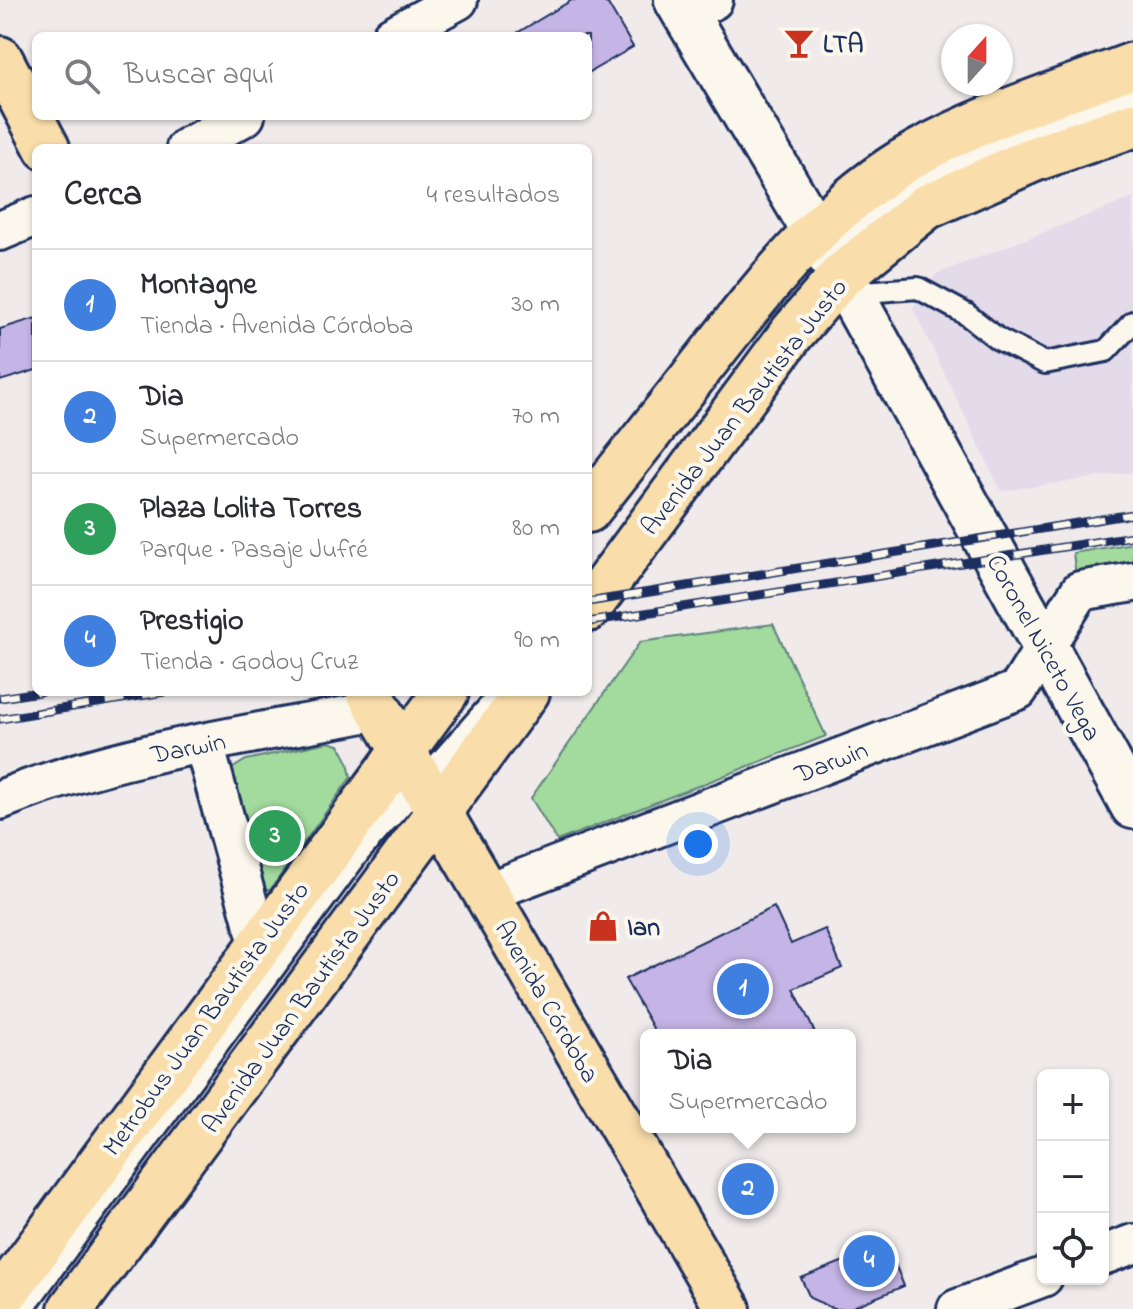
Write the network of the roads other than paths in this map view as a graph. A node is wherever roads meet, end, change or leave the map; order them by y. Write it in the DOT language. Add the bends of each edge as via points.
graph roads {
  1 [pos="458,0"];
  2 [pos="692,4"];
  3 [pos="399,32"];
  4 [pos="0,59"];
  5 [pos="1133,65"];
  6 [pos="1133,95"];
  7 [pos="32,120"];
  8 [pos="32,120"];
  9 [pos="238,120"];
  10 [pos="1133,125"];
  11 [pos="45,144"];
  12 [pos="193,144"];
  13 [pos="32,218"];
  14 [pos="0,231"];
  15 [pos="827,268"];
  16 [pos="1133,322"];
  17 [pos="592,505"];
  18 [pos="592,570"];
  19 [pos="1133,582"];
  20 [pos="592,604"];
  21 [pos="1045,648"];
  22 [pos="445,696"];
  23 [pos="497,696"];
  24 [pos="522,696"];
  25 [pos="374,701"];
  26 [pos="204,744"];
  27 [pos="421,781"];
  28 [pos="0,800"];
  29 [pos="1133,806"];
  30 [pos="485,893"];
  31 [pos="260,947"];
  32 [pos="1133,1244"];
  33 [pos="1109,1253"];
  34 [pos="1037,1279"];
  35 [pos="0,1300"];
  36 [pos="23,1309"];
  37 [pos="71,1309"];
  38 [pos="728,1309"];
  39 [pos="957,1309"];
  1 -- 3 [label="street"];
  2 -- 15 [label="street, Coronel Niceto Vega"];
  4 -- 8 [label="main road"];
  5 -- 15 [label="main road, Avenida Juan Bautista Justo" via="978,124 872,182"];
  6 -- 15 [label="lane" via="965,157 877,211"];
  7 -- 11 [label="main road"];
  9 -- 12 [label="street"];
  10 -- 15 [label="main road, Avenida Juan Bautista Justo" via="1034,159 926,207"];
  13 -- 14 [label="street"];
  15 -- 16 [label="lane" via="918,288 1045,363 1106,351"];
  15 -- 17 [label="main road, Avenida Juan Bautista Justo" via="759,293"];
  15 -- 18 [label="lane"];
  15 -- 20 [label="main road, Avenida Juan Bautista Justo" via="792,333"];
  15 -- 21 [label="street, Coronel Niceto Vega"];
  19 -- 21 [label="street, Darwin" via="1080,591"];
  21 -- 29 [label="street, Coronel Niceto Vega"];
  21 -- 30 [label="street, Darwin" via="1018,690"];
  22 -- 27 [label="main road, Avenida Juan Bautista Justo"];
  23 -- 27 [label="lane, Metrobus Juan Bautista Justo"];
  24 -- 27 [label="main road, Avenida Juan Bautista Justo"];
  25 -- 26 [label="street, Darwin"];
  25 -- 27 [label="main road, Avenida Córdoba"];
  26 -- 28 [label="street, Darwin" via="51,779"];
  26 -- 31 [label="street"];
  27 -- 30 [label="main road, Avenida Córdoba"];
  27 -- 31 [label="main road, Avenida Juan Bautista Justo"];
  27 -- 36 [label="lane, Metrobus Juan Bautista Justo" via="359,853"];
  27 -- 37 [label="main road, Avenida Juan Bautista Justo"];
  30 -- 38 [label="main road, Avenida Córdoba"];
  31 -- 35 [label="main road, Avenida Juan Bautista Justo"];
  32 -- 33 [label="street"];
  34 -- 39 [label="street"];
}
